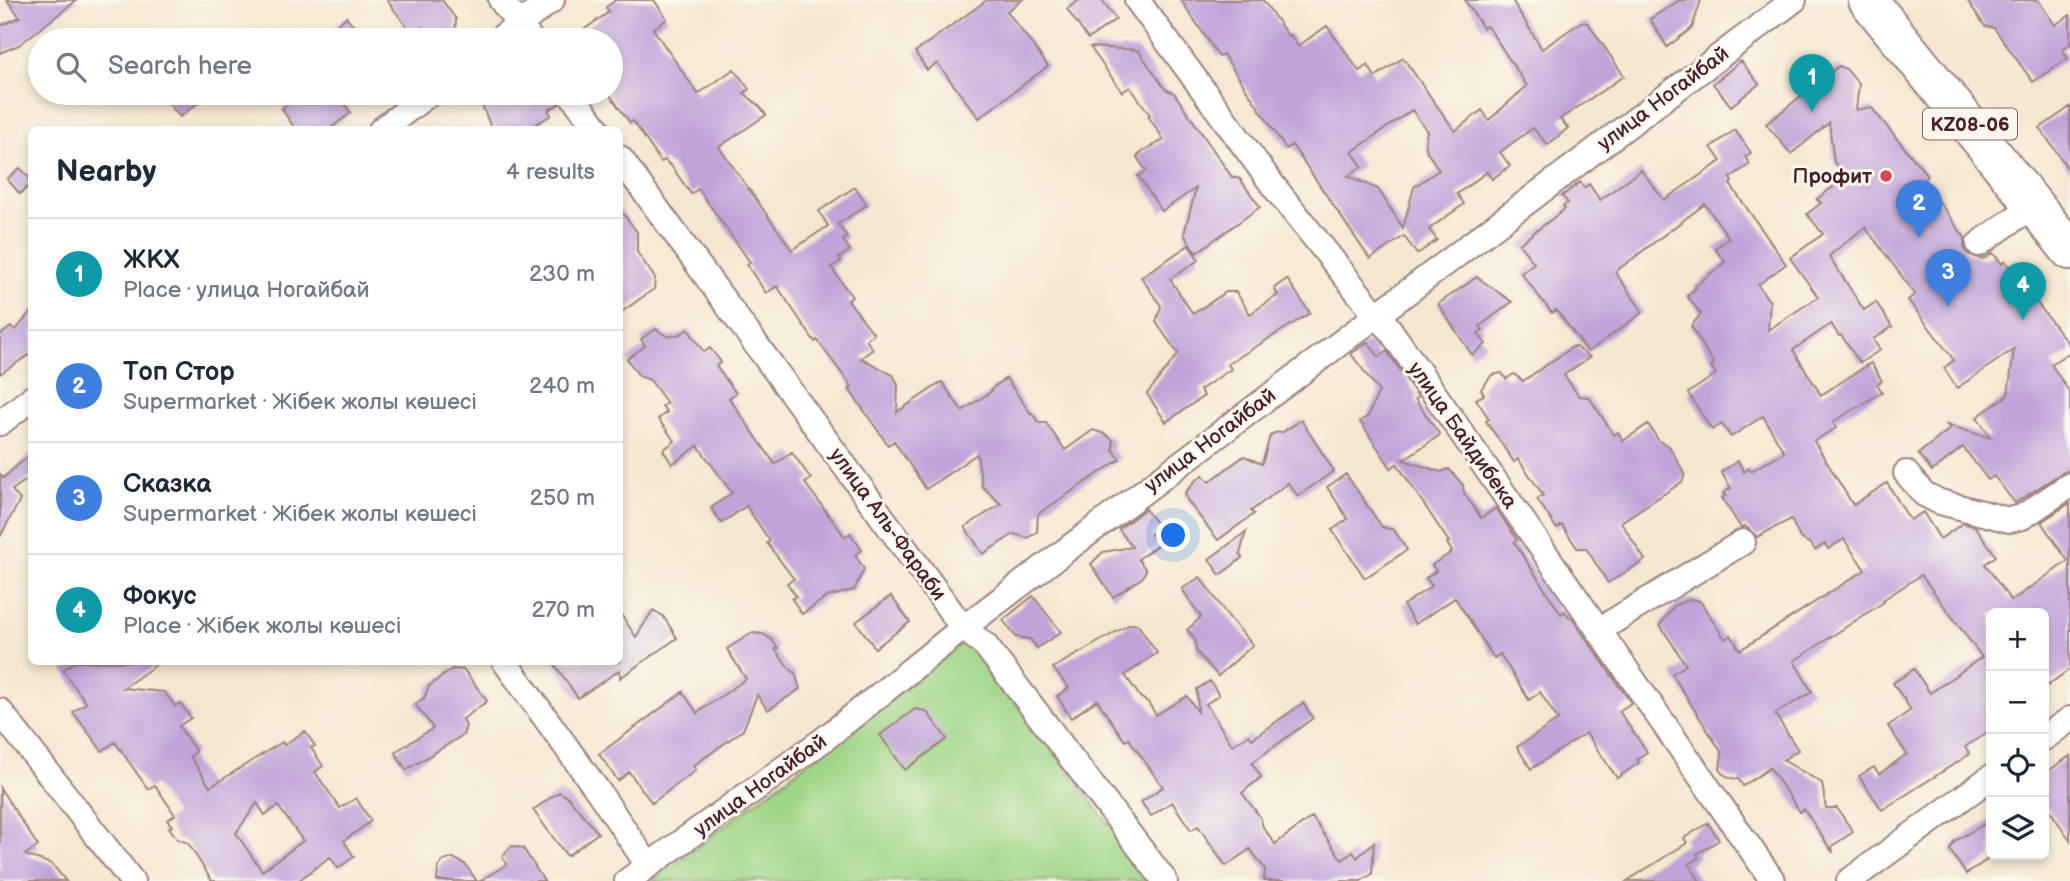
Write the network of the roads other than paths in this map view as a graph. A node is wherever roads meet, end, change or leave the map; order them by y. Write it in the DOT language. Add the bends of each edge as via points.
graph roads {
  1 [pos="500,0"];
  2 [pos="552,0"];
  3 [pos="1137,0"];
  4 [pos="1794,0"];
  5 [pos="1868,0"];
  6 [pos="522,28"];
  7 [pos="528,28"];
  8 [pos="414,105"];
  9 [pos="579,105"];
  10 [pos="387,126"];
  11 [pos="595,126"];
  12 [pos="623,162"];
  13 [pos="2035,204"];
  14 [pos="1979,244"];
  15 [pos="2070,250"];
  16 [pos="1376,315"];
  17 [pos="28,401"];
  18 [pos="0,423"];
  19 [pos="1906,473"];
  20 [pos="2070,485"];
  21 [pos="1743,542"];
  22 [pos="963,628"];
  23 [pos="1599,631"];
  24 [pos="507,665"];
  25 [pos="0,711"];
  26 [pos="2070,719"];
  27 [pos="2049,734"];
  28 [pos="1986,781"];
  29 [pos="648,865"];
  30 [pos="132,881"];
  31 [pos="627,881"];
  32 [pos="1165,881"];
  33 [pos="1773,881"];
  34 [pos="1849,881"];
  1 -- 6 [label="street"];
  2 -- 7 [label="street"];
  3 -- 16 [label="street, улица Байдибека" via="1275,188"];
  4 -- 16 [label="street, улица Ногайбай"];
  5 -- 13 [label="highway, KZ08-06"];
  8 -- 10 [label="street"];
  9 -- 11 [label="street"];
  12 -- 22 [label="street, улица Аль-Фараби"];
  13 -- 14 [label="street"];
  13 -- 15 [label="highway, KZ08-06"];
  16 -- 22 [label="street, улица Ногайбай"];
  16 -- 23 [label="street, улица Байдибека"];
  17 -- 18 [label="street"];
  19 -- 20 [label="street" via="1924,494 1940,502 2009,520 2022,517"];
  21 -- 23 [label="street"];
  22 -- 29 [label="street, улица Ногайбай" via="823,740"];
  22 -- 32 [label="street, улица Аль-Фараби" via="985,645"];
  23 -- 33 [label="street, улица Байдибека"];
  24 -- 29 [label="street"];
  25 -- 30 [label="street"];
  26 -- 27 [label="street"];
  28 -- 34 [label="street"];
  29 -- 31 [label="street, улица Ногайбай"];
}
